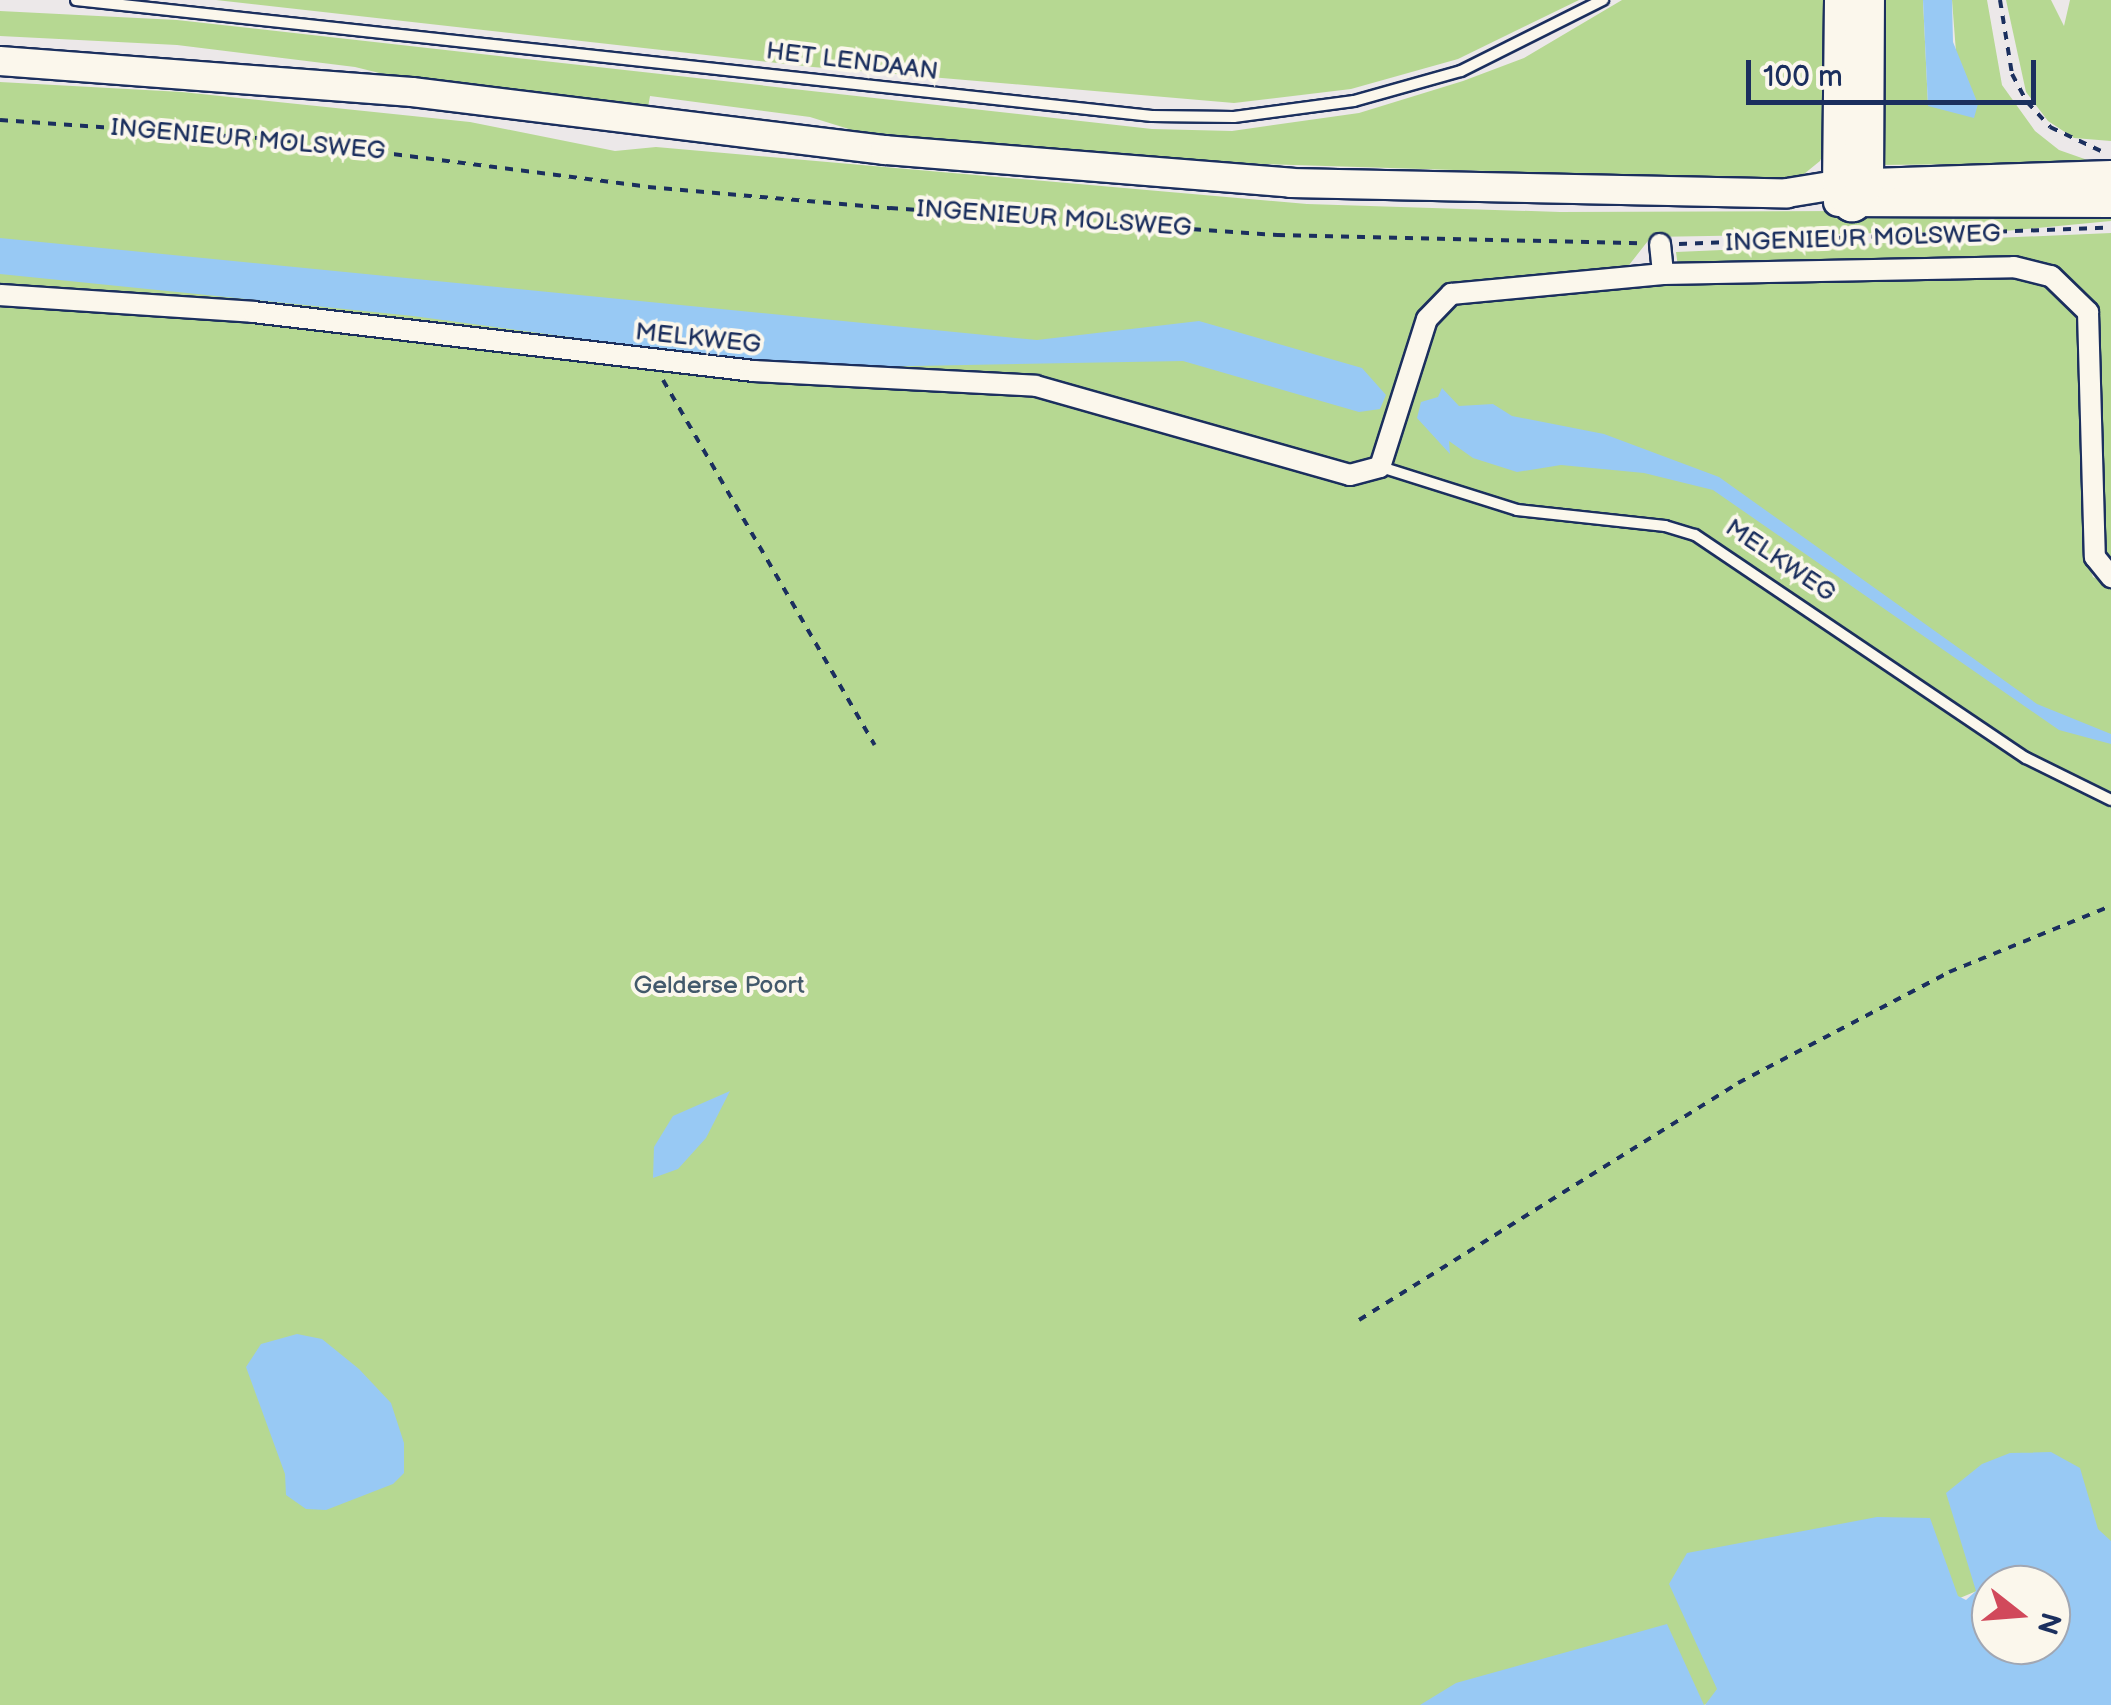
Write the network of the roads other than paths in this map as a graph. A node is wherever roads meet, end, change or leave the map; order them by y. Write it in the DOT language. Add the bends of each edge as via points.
graph roads {
  1 [pos="76,0"];
  2 [pos="1603,0"];
  3 [pos="1844,0"];
  4 [pos="1865,0"];
  5 [pos="0,60"];
  6 [pos="2111,176"];
  7 [pos="1852,190"];
  8 [pos="2111,203"];
  9 [pos="1660,244"];
  10 [pos="1663,274"];
  11 [pos="0,295"];
  12 [pos="1380,467"];
  13 [pos="2111,577"];
  14 [pos="2111,800"];
  1 -- 2 [label="lane, HET LENDAAN" via="1152,116 1234,117 1354,102 1460,71"];
  3 -- 7 [label="highway"];
  4 -- 7 [label="highway"];
  5 -- 7 [label="main road, INGENIEUR MOLSWEG" via="412,92 1098,170 1492,192"];
  6 -- 7 [label="main road, INGENIEUR MOLSWEG"];
  7 -- 8 [label="main road, INGENIEUR MOLSWEG"];
  9 -- 10 [label="street"];
  10 -- 12 [label="street" via="1473,290 1438,303"];
  10 -- 13 [label="street" via="2014,267 2063,284 2082,302 2091,330 2095,557"];
  11 -- 12 [label="street, MELKWEG" via="252,312 660,360 1036,386 1330,474"];
  12 -- 14 [label="lane, MELKWEG" via="1517,510 1694,535 2026,758"];
}
